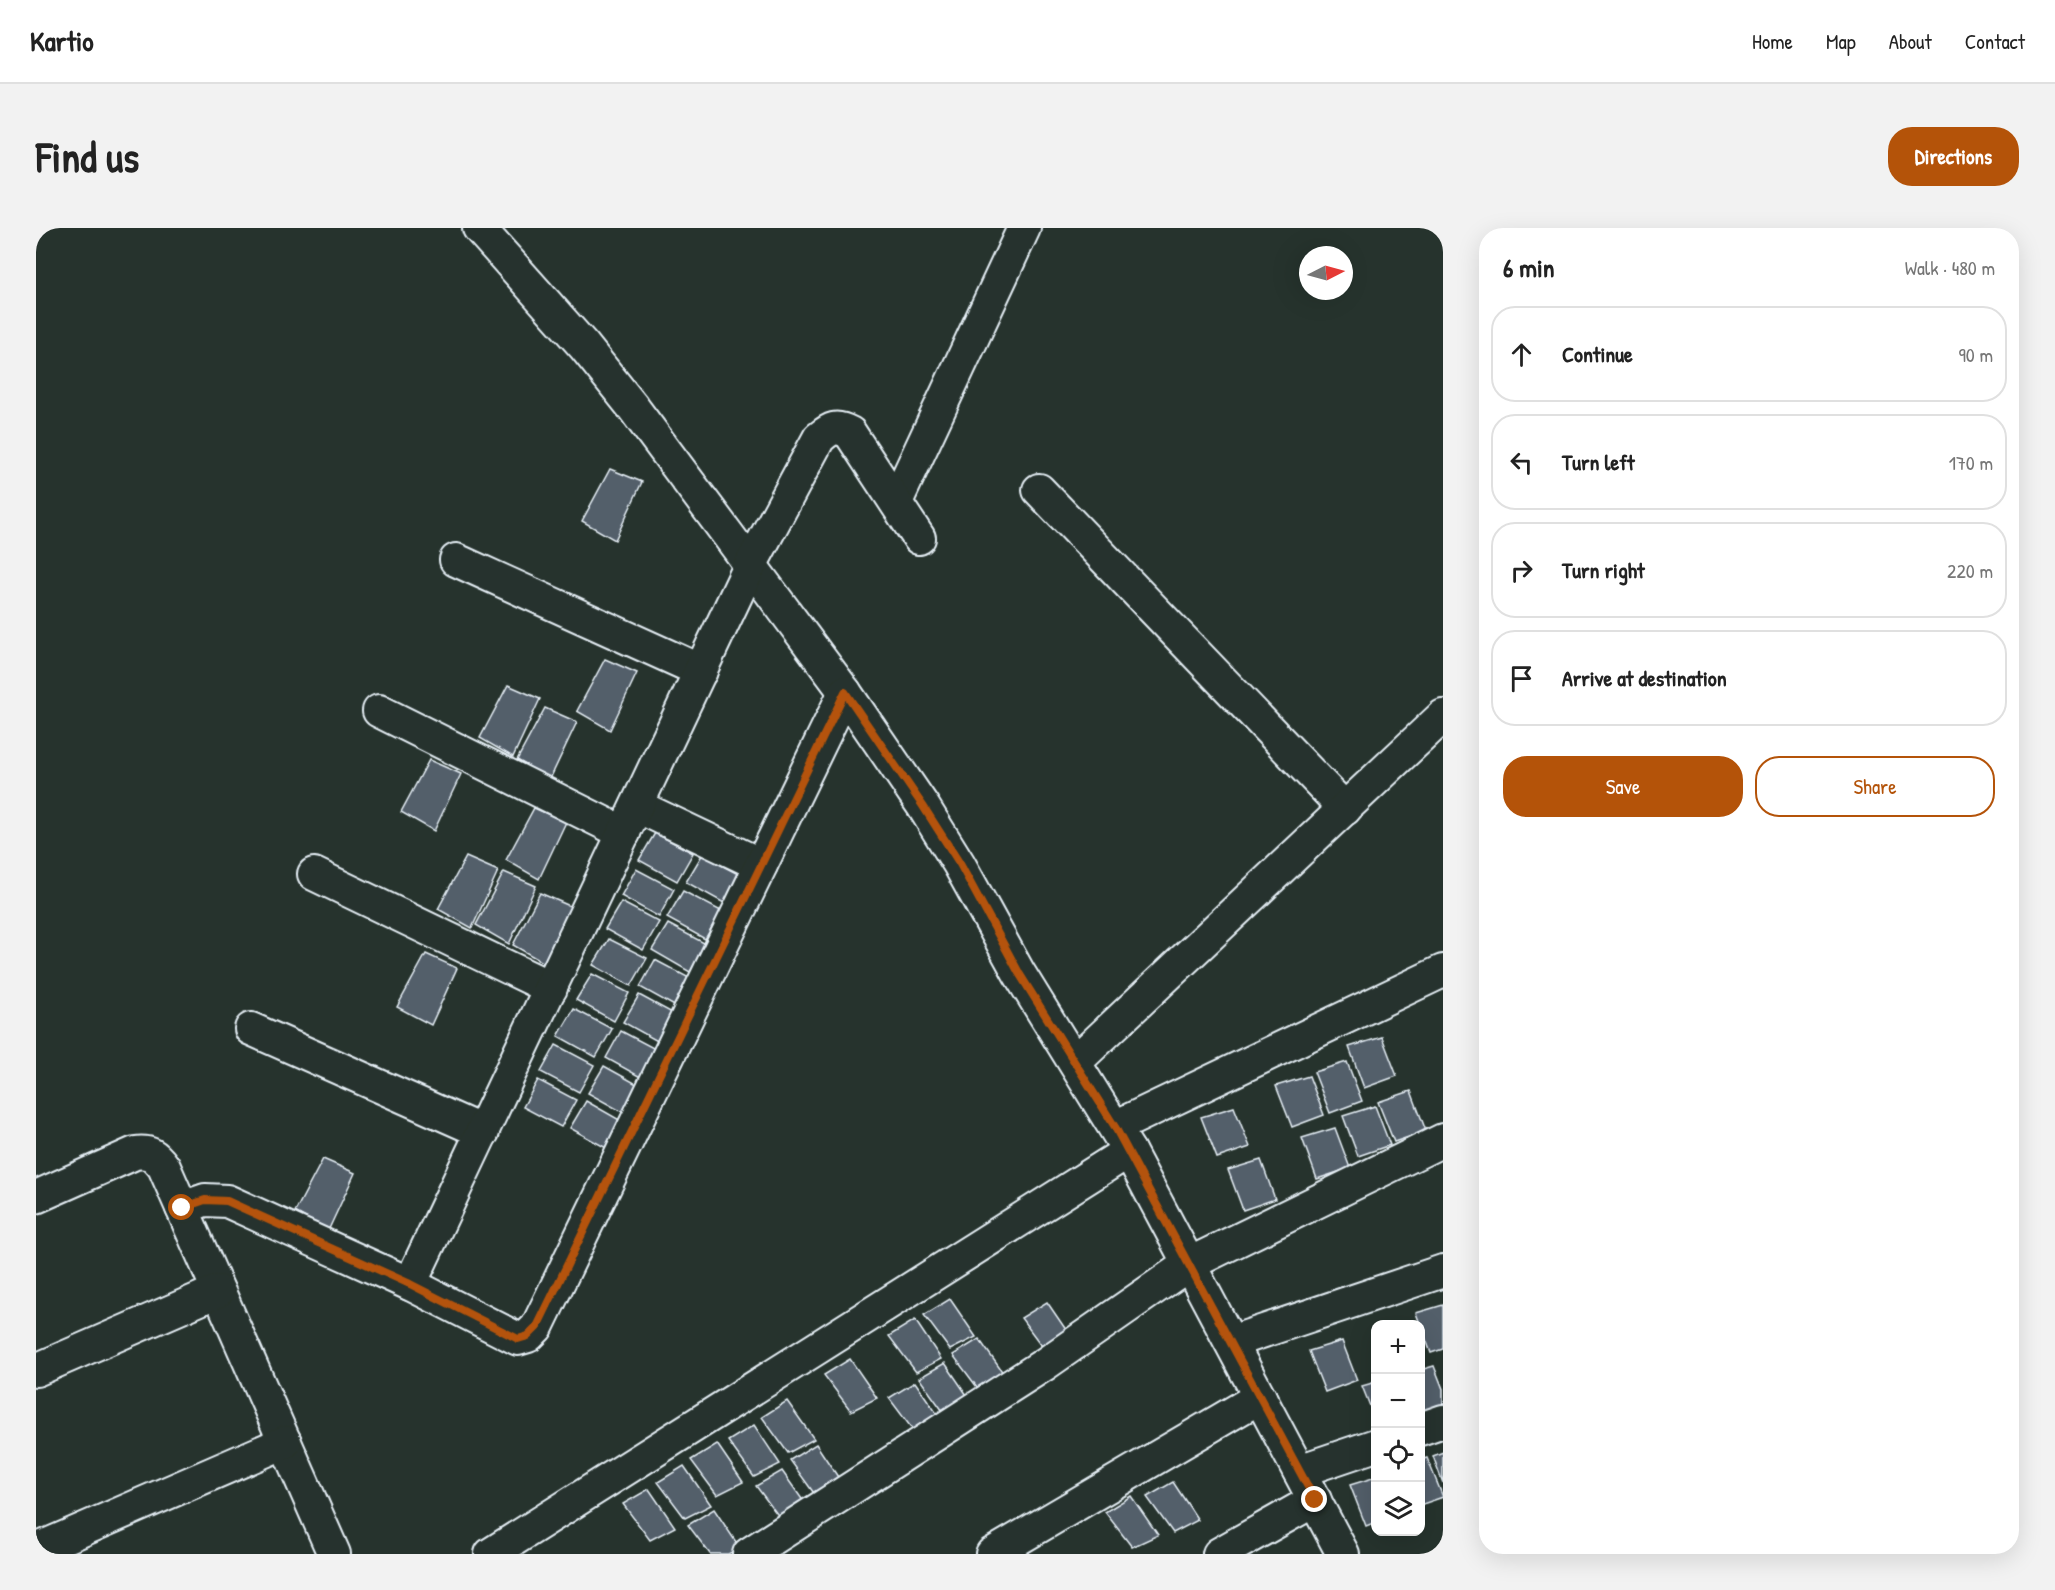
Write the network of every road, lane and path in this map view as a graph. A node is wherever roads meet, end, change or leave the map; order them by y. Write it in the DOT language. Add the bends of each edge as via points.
graph roads {
  1 [pos="479,228"];
  2 [pos="1024,228"];
  3 [pos="1039,490"];
  4 [pos="896,502"];
  5 [pos="919,538"];
  6 [pos="456,560"];
  7 [pos="750,566"];
  8 [pos="701,671"];
  9 [pos="845,692"];
  10 [pos="379,711"];
  11 [pos="1443,716"];
  12 [pos="1345,809"];
  13 [pos="630,819"];
  14 [pos="761,865"];
  15 [pos="314,874"];
  16 [pos="1443,971"];
  17 [pos="551,988"];
  18 [pos="251,1029"];
  19 [pos="1075,1062"];
  20 [pos="483,1132"];
  21 [pos="1122,1139"];
  22 [pos="1443,1140"];
  23 [pos="36,1197"];
  24 [pos="182,1208"];
  25 [pos="1189,1264"];
  26 [pos="1443,1271"];
  27 [pos="410,1284"];
  28 [pos="218,1291"];
  29 [pos="1231,1342"];
  30 [pos="36,1370"];
  31 [pos="1260,1397"];
  32 [pos="1443,1421"];
  33 [pos="1423,1428"];
  34 [pos="285,1442"];
  35 [pos="1371,1446"];
  36 [pos="1299,1471"];
  37 [pos="1315,1500"];
  38 [pos="36,1550"];
  39 [pos="494,1553"];
  40 [pos="334,1554"];
  41 [pos="749,1554"];
  42 [pos="992,1554"];
  43 [pos="1219,1554"];
  44 [pos="1343,1554"];
  1 -- 7 [label="street" via="591,354"];
  2 -- 4 [label="street"];
  3 -- 12 [label="street"];
  4 -- 5 [label="street"];
  4 -- 7 [label="street" via="850,433 839,427 830,429 819,438"];
  6 -- 8 [label="street"];
  7 -- 8 [label="street"];
  7 -- 9 [label="street"];
  8 -- 13 [label="street"];
  9 -- 14 [label="street"];
  9 -- 19 [label="street" via="960,864 1019,973"];
  10 -- 13 [label="street"];
  11 -- 12 [label="street"];
  12 -- 19 [label="street"];
  13 -- 14 [label="street"];
  13 -- 17 [label="street"];
  14 -- 27 [label="street" via="537,1327 518,1339"];
  15 -- 17 [label="street"];
  16 -- 21 [label="street"];
  17 -- 20 [label="street"];
  18 -- 20 [label="street"];
  19 -- 21 [label="street"];
  20 -- 27 [label="street"];
  21 -- 25 [label="street"];
  21 -- 39 [label="street"];
  22 -- 25 [label="street"];
  23 -- 24 [label="street" via="146,1151 164,1167"];
  24 -- 27 [label="street" via="205,1200 227,1201"];
  24 -- 28 [label="street"];
  25 -- 29 [label="street"];
  25 -- 41 [label="street" via="1045,1364"];
  26 -- 29 [label="street"];
  28 -- 30 [label="street"];
  28 -- 34 [label="street"];
  29 -- 31 [label="street"];
  31 -- 36 [label="street"];
  31 -- 42 [label="street"];
  32 -- 33 [label="street"];
  34 -- 38 [label="street"];
  34 -- 40 [label="street"];
  35 -- 36 [label="street"];
  36 -- 37 [label="street"];
  37 -- 43 [label="street"];
  37 -- 44 [label="street"];
}
